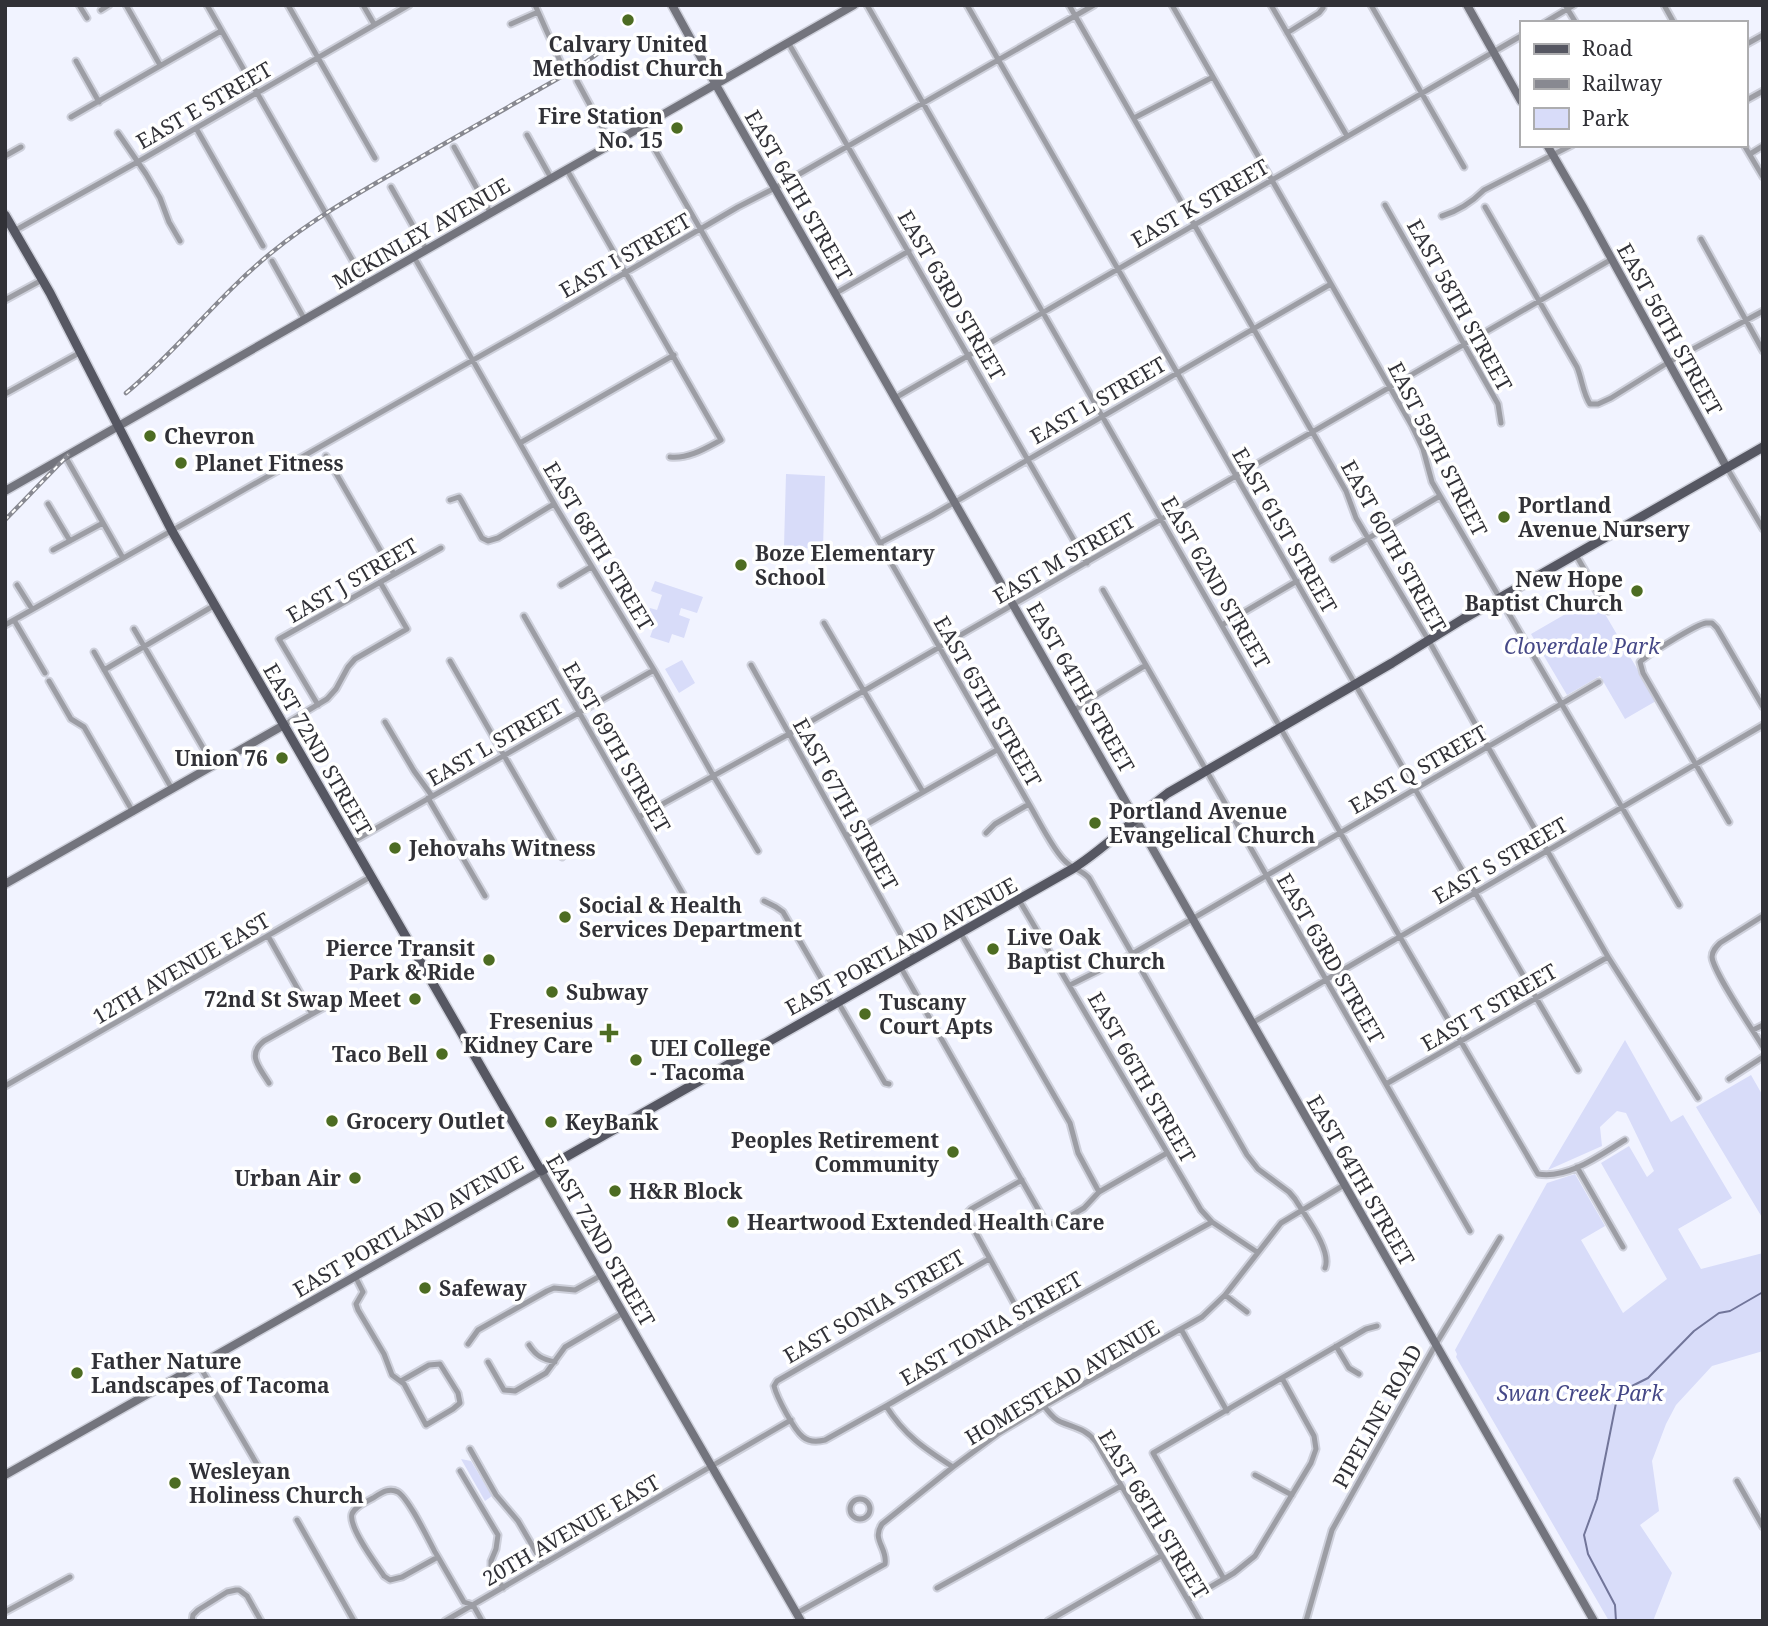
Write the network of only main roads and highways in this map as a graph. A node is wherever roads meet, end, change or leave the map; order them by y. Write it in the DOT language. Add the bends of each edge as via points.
graph roads {
  1 [pos="5,215"];
  2 [pos="1763,447"];
  3 [pos="541,1171"];
  1 -- 3 [label="main road, EAST 72ND STREET" via="172,531"];
  2 -- 3 [label="main road, EAST PORTLAND AVENUE" via="1168,793 1074,868"];
}
